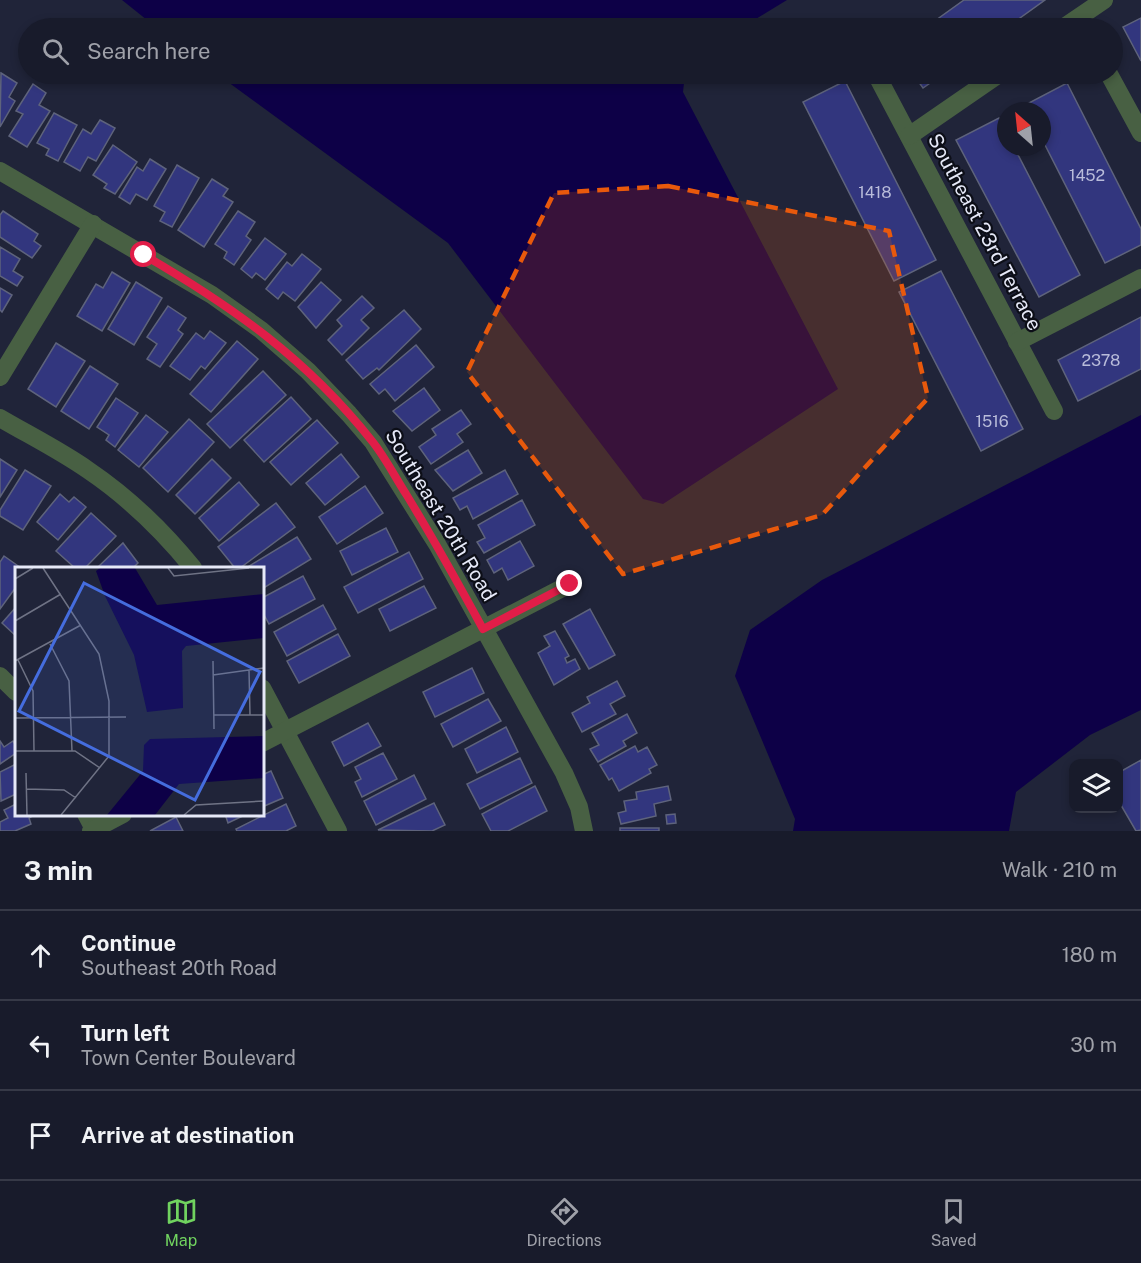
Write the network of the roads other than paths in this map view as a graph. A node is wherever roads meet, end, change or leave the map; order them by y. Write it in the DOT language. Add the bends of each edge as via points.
graph roads {
  1 [pos="1104,0"];
  2 [pos="1087,18"];
  3 [pos="881,84"];
  4 [pos="984,84"];
  5 [pos="1114,84"];
  6 [pos="1141,133"];
  7 [pos="909,136"];
  8 [pos="0,171"];
  9 [pos="93,224"];
  10 [pos="1141,278"];
  11 [pos="1017,342"];
  12 [pos="0,377"];
  13 [pos="1054,411"];
  14 [pos="0,418"];
  15 [pos="192,567"];
  16 [pos="570,584"];
  17 [pos="483,629"];
  18 [pos="0,676"];
  19 [pos="15,691"];
  20 [pos="264,692"];
  21 [pos="285,731"];
  22 [pos="264,742"];
  23 [pos="118,816"];
  24 [pos="92,826"];
  25 [pos="338,831"];
  26 [pos="584,831"];
  1 -- 2 [label="street"];
  3 -- 7 [label="street, Southeast 23rd Terrace"];
  4 -- 7 [label="street"];
  5 -- 6 [label="street"];
  7 -- 11 [label="street, Southeast 23rd Terrace"];
  8 -- 9 [label="street, Southeast 20th Road"];
  9 -- 12 [label="street"];
  9 -- 17 [label="street, Southeast 20th Road" via="212,295 308,371 373,442 437,544"];
  10 -- 11 [label="street"];
  11 -- 13 [label="street, Southeast 23rd Terrace"];
  14 -- 15 [label="street" via="87,469 128,500"];
  16 -- 17 [label="street"];
  17 -- 21 [label="street"];
  17 -- 26 [label="street, Southeast 20th Road" via="564,773 579,807"];
  18 -- 19 [label="street"];
  20 -- 21 [label="street"];
  21 -- 22 [label="street"];
  21 -- 25 [label="street"];
  23 -- 24 [label="street"];
}
